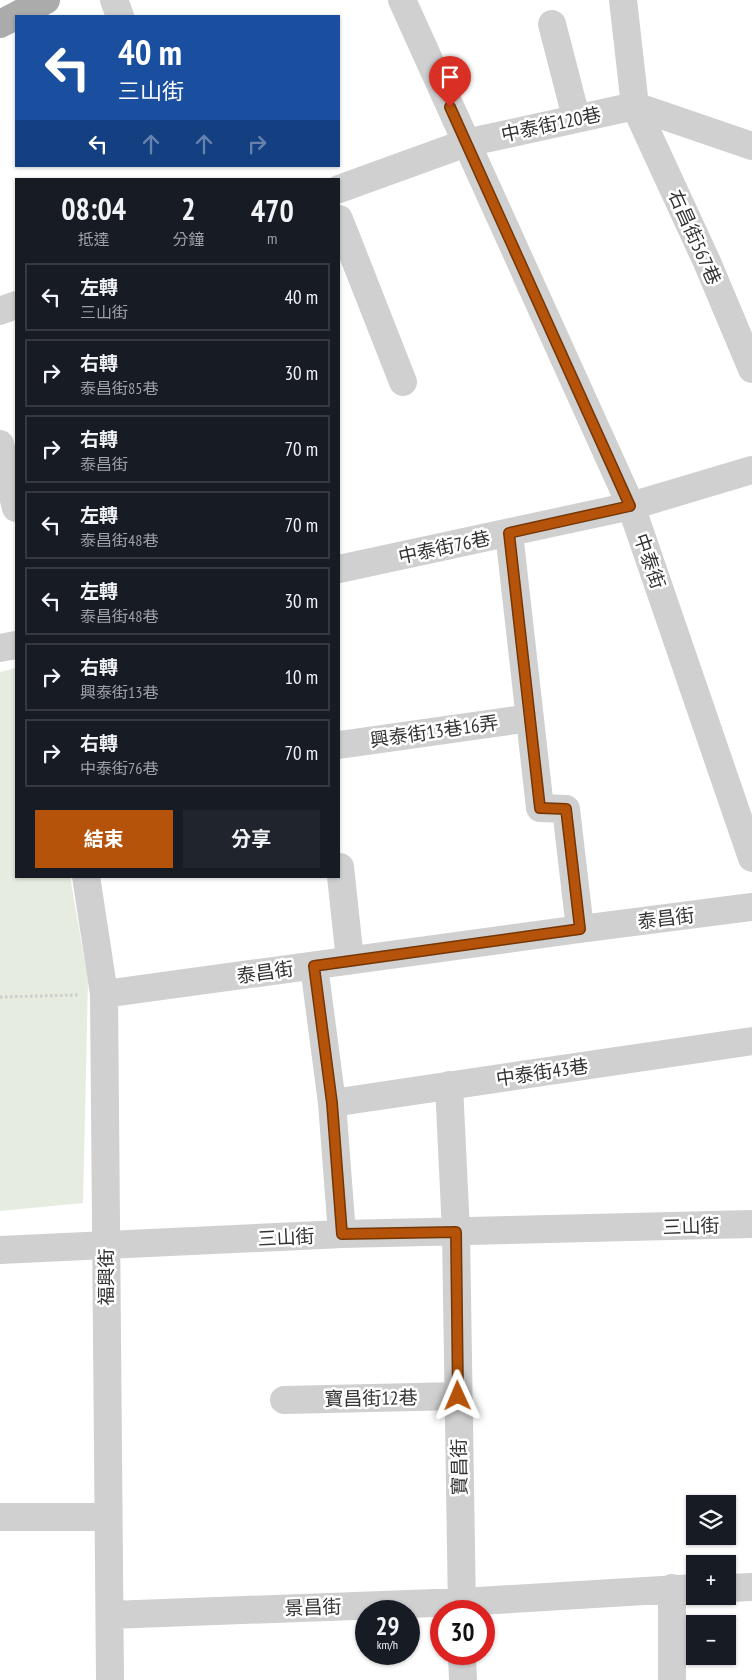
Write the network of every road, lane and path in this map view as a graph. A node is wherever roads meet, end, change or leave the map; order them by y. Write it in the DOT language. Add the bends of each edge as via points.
graph roads {
  1 [pos="46,0"];
  2 [pos="114,0"];
  3 [pos="402,0"];
  4 [pos="623,0"];
  5 [pos="17,15"];
  6 [pos="120,15"];
  7 [pos="15,16"];
  8 [pos="0,24"];
  9 [pos="552,24"];
  10 [pos="635,106"];
  11 [pos="576,117"];
  12 [pos="466,143"];
  13 [pos="752,146"];
  14 [pos="340,189"];
  15 [pos="340,222"];
  16 [pos="15,305"];
  17 [pos="0,311"];
  18 [pos="752,369"];
  19 [pos="404,382"];
  20 [pos="0,444"];
  21 [pos="752,470"];
  22 [pos="15,504"];
  23 [pos="630,506"];
  24 [pos="509,533"];
  25 [pos="340,569"];
  26 [pos="15,645"];
  27 [pos="0,648"];
  28 [pos="530,718"];
  29 [pos="340,744"];
  30 [pos="752,858"];
  31 [pos="340,867"];
  32 [pos="86,878"];
  33 [pos="752,907"];
  34 [pos="580,929"];
  35 [pos="350,960"];
  36 [pos="314,966"];
  37 [pos="104,994"];
  38 [pos="0,997"];
  39 [pos="752,1041"];
  40 [pos="449,1085"];
  41 [pos="332,1103"];
  42 [pos="752,1224"];
  43 [pos="456,1232"];
  44 [pos="342,1234"];
  45 [pos="106,1246"];
  46 [pos="0,1250"];
  47 [pos="458,1396"];
  48 [pos="284,1400"];
  49 [pos="0,1518"];
  50 [pos="108,1518"];
  51 [pos="752,1587"];
  52 [pos="684,1588"];
  53 [pos="736,1588"];
  54 [pos="462,1600"];
  55 [pos="495,1604"];
  56 [pos="430,1608"];
  57 [pos="110,1615"];
  58 [pos="462,1665"];
  59 [pos="110,1680"];
  60 [pos="463,1680"];
  61 [pos="672,1680"];
  1 -- 5 [label="main road"];
  2 -- 6 [label="street"];
  3 -- 12 [label="street, 中泰街"];
  4 -- 10 [label="street, 右昌街567巷"];
  7 -- 8 [label="main road"];
  9 -- 11 [label="street"];
  10 -- 11 [label="street, 中泰街120巷"];
  10 -- 13 [label="street"];
  10 -- 18 [label="street, 右昌街567巷"];
  11 -- 12 [label="street, 中泰街120巷"];
  12 -- 14 [label="street, 中泰街120巷"];
  12 -- 23 [label="street, 中泰街"];
  15 -- 19 [label="street"];
  16 -- 17 [label="street"];
  20 -- 22 [label="street"];
  21 -- 23 [label="street, 中泰街76巷"];
  23 -- 24 [label="street, 中泰街76巷"];
  23 -- 30 [label="street, 中泰街"];
  24 -- 25 [label="street, 中泰街76巷"];
  24 -- 28 [label="street"];
  26 -- 27 [label="street"];
  28 -- 29 [label="street, 興泰街13巷16弄"];
  28 -- 34 [label="street" via="540,808 566,809"];
  31 -- 35 [label="street"];
  32 -- 37 [label="street, 福興街"];
  33 -- 34 [label="street, 泰昌街"];
  34 -- 35 [label="street, 泰昌街"];
  35 -- 36 [label="street, 泰昌街"];
  36 -- 37 [label="street, 泰昌街"];
  36 -- 41 [label="street"];
  37 -- 38 [label="path"];
  37 -- 45 [label="street, 福興街"];
  39 -- 40 [label="street, 中泰街43巷"];
  40 -- 41 [label="street, 中泰街43巷"];
  40 -- 43 [label="street, 寶昌街"];
  41 -- 44 [label="street"];
  42 -- 43 [label="street, 三山街"];
  43 -- 44 [label="street, 三山街"];
  43 -- 47 [label="street, 寶昌街"];
  44 -- 45 [label="street, 三山街"];
  45 -- 46 [label="street, 三山街"];
  45 -- 50 [label="street, 福興街"];
  47 -- 48 [label="street, 寶昌街12巷"];
  47 -- 54 [label="street, 寶昌街"];
  49 -- 50 [label="street"];
  50 -- 57 [label="street, 福興街"];
  51 -- 53 [label="street"];
  52 -- 55 [label="street, 景昌街"];
  52 -- 61 [label="street"];
  56 -- 57 [label="street, 景昌街"];
  57 -- 59 [label="street, 福興街"];
  58 -- 60 [label="street"];
}
